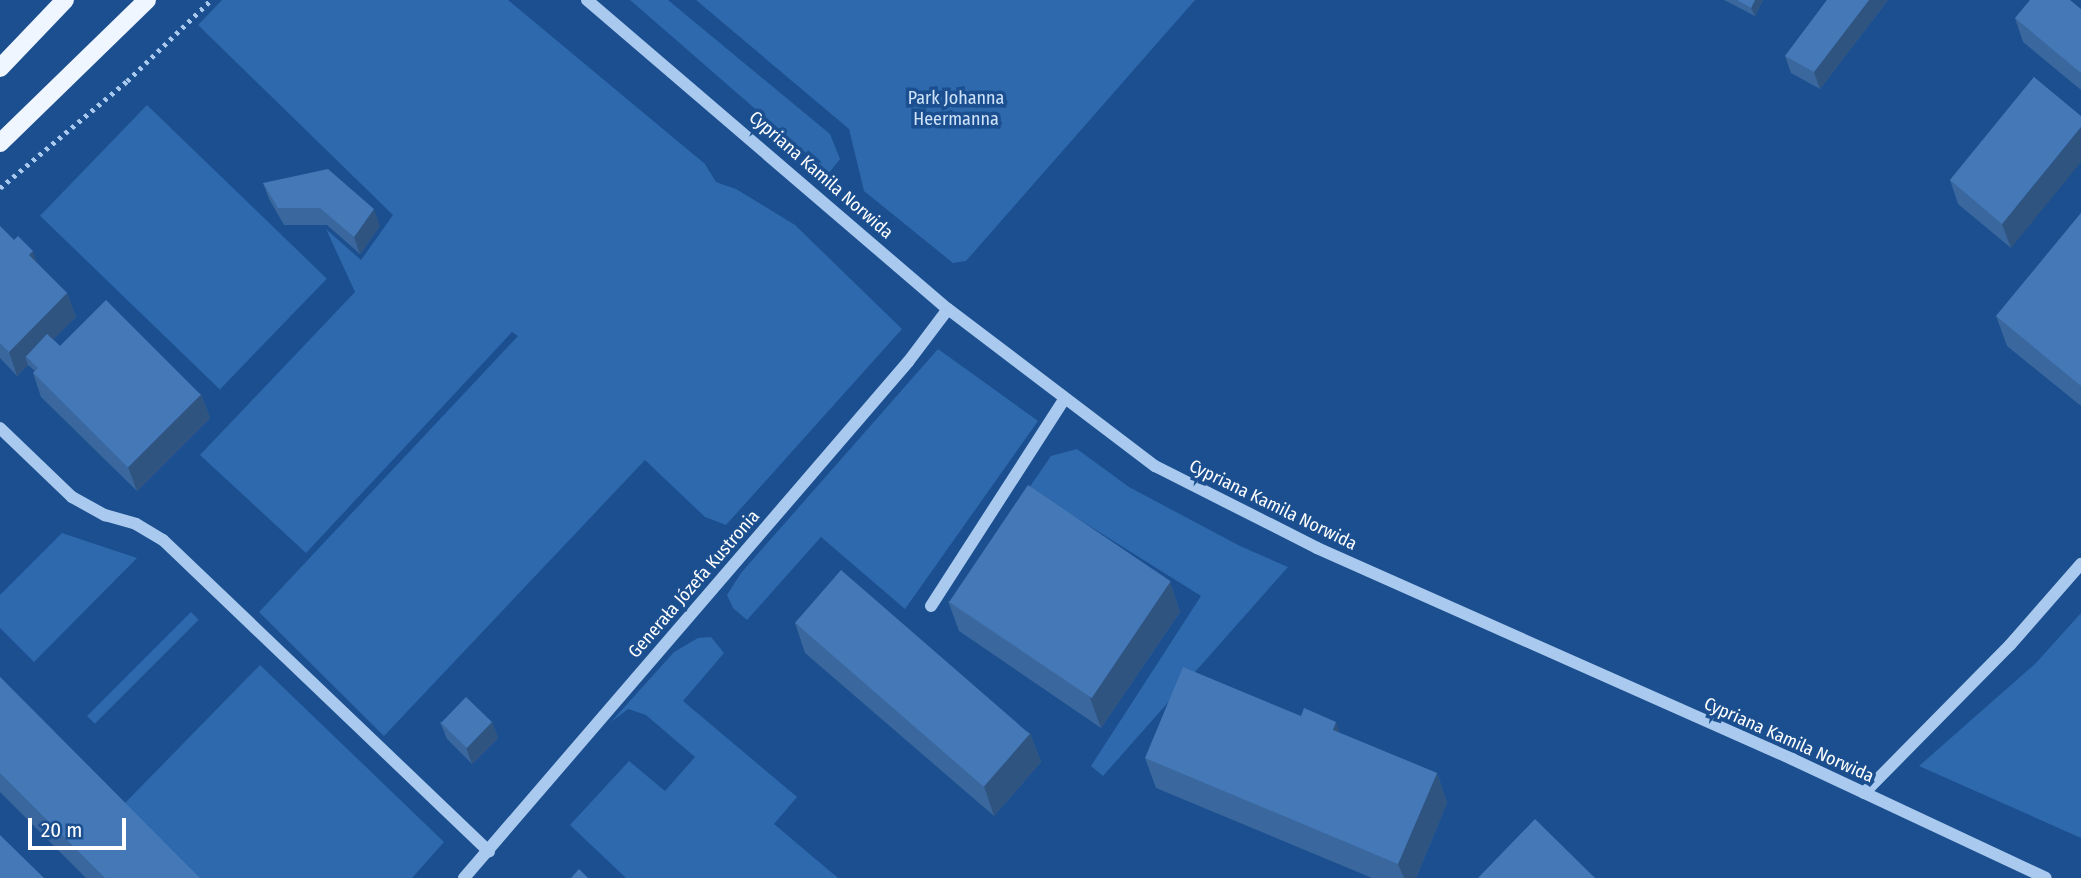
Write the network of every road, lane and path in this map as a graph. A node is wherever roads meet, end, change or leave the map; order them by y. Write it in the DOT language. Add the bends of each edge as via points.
graph roads {
  1 [pos="65,0"];
  2 [pos="147,0"];
  3 [pos="211,0"];
  4 [pos="587,0"];
  5 [pos="0,68"];
  6 [pos="0,143"];
  7 [pos="0,188"];
  8 [pos="948,309"];
  9 [pos="1064,400"];
  10 [pos="0,428"];
  11 [pos="2081,564"];
  12 [pos="931,606"];
  13 [pos="1864,793"];
  14 [pos="488,852"];
  15 [pos="464,878"];
  16 [pos="2046,878"];
  1 -- 5 [label="main road"];
  2 -- 6 [label="main road"];
  3 -- 7 [label="path" via="127,81"];
  4 -- 8 [label="street, Cypriana Kamila Norwida"];
  8 -- 9 [label="street, Cypriana Kamila Norwida"];
  8 -- 14 [label="street, Generała Józefa Kustronia" via="908,362"];
  9 -- 12 [label="street"];
  9 -- 13 [label="street, Cypriana Kamila Norwida" via="1155,466 1317,548"];
  10 -- 14 [label="street" via="72,497 163,540"];
  11 -- 13 [label="street" via="2010,645"];
  13 -- 16 [label="street, Cypriana Kamila Norwida"];
  14 -- 15 [label="street, Generała Józefa Kustronia"];
}
